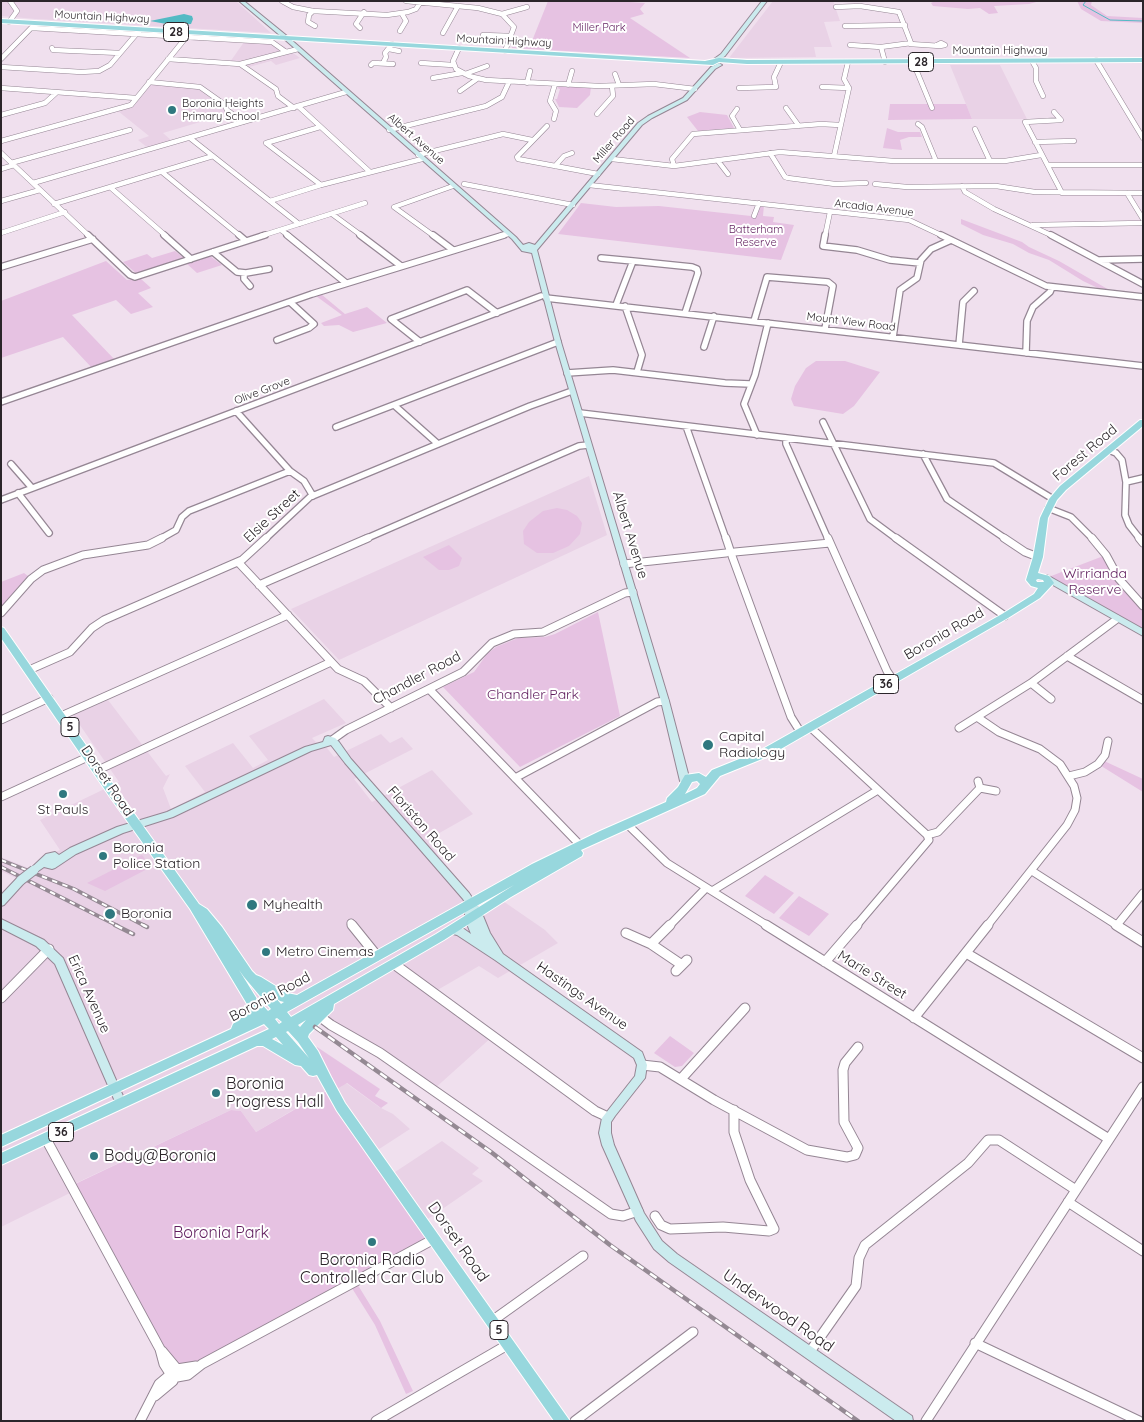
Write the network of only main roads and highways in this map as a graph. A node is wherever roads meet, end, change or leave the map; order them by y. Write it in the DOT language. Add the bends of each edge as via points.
graph roads {
  1 [pos="241,1"];
  2 [pos="764,1"];
  3 [pos="1,21"];
  4 [pos="283,38"];
  5 [pos="303,39"];
  6 [pos="292,44"];
  7 [pos="296,49"];
  8 [pos="1143,60"];
  9 [pos="719,62"];
  10 [pos="543,241"];
  11 [pos="530,248"];
  12 [pos="1143,422"];
  13 [pos="1038,557"];
  14 [pos="1032,580"];
  15 [pos="1046,582"];
  16 [pos="1024,604"];
  17 [pos="1,630"];
  18 [pos="1143,633"];
  19 [pos="328,741"];
  20 [pos="747,762"];
  21 [pos="690,780"];
  22 [pos="702,788"];
  23 [pos="666,805"];
  24 [pos="627,824"];
  25 [pos="137,825"];
  26 [pos="1,902"];
  27 [pos="470,903"];
  28 [pos="195,907"];
  29 [pos="474,916"];
  30 [pos="1,923"];
  31 [pos="430,926"];
  32 [pos="453,930"];
  33 [pos="440,938"];
  34 [pos="483,947"];
  35 [pos="422,948"];
  36 [pos="377,956"];
  37 [pos="499,957"];
  38 [pos="248,974"];
  39 [pos="366,980"];
  40 [pos="352,989"];
  41 [pos="299,1000"];
  42 [pos="253,1003"];
  43 [pos="279,1011"];
  44 [pos="266,1018"];
  45 [pos="291,1023"];
  46 [pos="277,1030"];
  47 [pos="302,1038"];
  48 [pos="257,1041"];
  49 [pos="215,1043"];
  50 [pos="313,1071"];
  51 [pos="326,1081"];
  52 [pos="116,1089"];
  53 [pos="122,1104"];
  54 [pos="1,1142"];
  55 [pos="1,1159"];
  56 [pos="639,1214"];
  57 [pos="563,1421"];
  58 [pos="907,1421"];
  1 -- 4 [label="main road"];
  2 -- 9 [label="main road"];
  3 -- 4 [label="main road, Mountain Highway / 28" via="34,26"];
  4 -- 5 [label="main road, Mountain Highway / 28"];
  4 -- 6 [label="main road, Albert Avenue"];
  4 -- 7 [label="main road, Albert Avenue"];
  5 -- 6 [label="main road"];
  5 -- 9 [label="main road, Mountain Highway / 28" via="390,47"];
  6 -- 7 [label="main road, Albert Avenue"];
  7 -- 11 [label="main road, Albert Avenue" via="508,234"];
  8 -- 9 [label="main road, Mountain Highway / 28"];
  9 -- 10 [label="main road, Miller Road" via="681,102 640,124"];
  10 -- 11 [label="main road, Miller Road"];
  11 -- 21 [label="main road, Albert Avenue" via="681,759"];
  12 -- 13 [label="main road, Forest Road" via="1059,492 1050,504 1042,527"];
  13 -- 14 [label="main road"];
  13 -- 15 [label="main road"];
  14 -- 15 [label="main road" via="1039,575"];
  14 -- 16 [label="main road" via="1033,589"];
  15 -- 16 [label="main road, Boronia Road / 36" via="1040,594"];
  15 -- 18 [label="main road"];
  16 -- 20 [label="main road, Boronia Road / 36"];
  17 -- 25 [label="main road, Dorset Road / 5"];
  19 -- 25 [label="main road, Chandler Road" via="189,806"];
  19 -- 27 [label="main road, Floriston Road"];
  20 -- 21 [label="main road, Boronia Road / 36" via="711,770"];
  20 -- 22 [label="main road, Boronia Road / 36" via="716,773"];
  21 -- 22 [label="main road" via="702,779"];
  21 -- 22 [label="main road" via="690,790"];
  21 -- 23 [label="main road, Boronia Road / 36"];
  22 -- 23 [label="main road, Boronia Road / 36"];
  23 -- 24 [label="main road, Boronia Road / 36"];
  24 -- 27 [label="main road, Boronia Road / 36"];
  24 -- 29 [label="main road, Boronia Road / 36"];
  25 -- 26 [label="main road, Chandler Road, bridge" via="56,858 54,864 46,862 21,880"];
  25 -- 28 [label="main road, Dorset Road / 5"];
  27 -- 29 [label="main road"];
  27 -- 31 [label="main road, Boronia Road / 36"];
  28 -- 38 [label="main road, Dorset Road / 5" via="227,941"];
  28 -- 42 [label="main road, Dorset Road / 5"];
  29 -- 32 [label="main road, Boronia Road / 36"];
  29 -- 34 [label="main road" via="476,938"];
  29 -- 37 [label="main road, Hastings Avenue"];
  30 -- 52 [label="main road, Erica Avenue" via="40,943 63,968"];
  31 -- 33 [label="main road"];
  31 -- 36 [label="main road, Boronia Road / 36"];
  32 -- 33 [label="main road, Boronia Road / 36"];
  32 -- 34 [label="main road"];
  33 -- 35 [label="main road, Boronia Road / 36"];
  34 -- 37 [label="main road, Hastings Avenue"];
  35 -- 36 [label="main road"];
  35 -- 39 [label="main road, Boronia Road / 36"];
  36 -- 39 [label="main road" via="377,964"];
  36 -- 41 [label="main road, Boronia Road / 36"];
  37 -- 56 [label="main road, Hastings Avenue" via="638,1055 642,1065 639,1080 608,1117 605,1126 608,1145"];
  38 -- 41 [label="main road" via="284,997"];
  38 -- 43 [label="main road, Dorset Road / 5"];
  39 -- 40 [label="main road, Boronia Road / 36"];
  40 -- 45 [label="main road, Boronia Road / 36"];
  40 -- 47 [label="main road, Boronia Road" via="321,1013"];
  41 -- 43 [label="main road, Boronia Road / 36"];
  42 -- 44 [label="main road, Dorset Road / 5"];
  42 -- 49 [label="main road" via="253,1010 246,1021"];
  43 -- 44 [label="main road, Boronia Road / 36"];
  43 -- 45 [label="main road, Dorset Road / 5"];
  44 -- 46 [label="main road, Dorset Road / 5"];
  44 -- 49 [label="main road, Boronia Road / 36"];
  45 -- 46 [label="main road, Boronia Road / 36"];
  45 -- 47 [label="main road, Dorset Road / 5"];
  46 -- 48 [label="main road, Boronia Road / 36"];
  46 -- 50 [label="main road, Dorset Road / 5"];
  47 -- 51 [label="main road, Dorset Road / 5"];
  48 -- 50 [label="main road, Dorset Road" via="272,1044"];
  48 -- 53 [label="main road, Boronia Road / 36"];
  49 -- 52 [label="main road, Boronia Road / 36"];
  50 -- 51 [label="main road, Dorset Road / 5"];
  51 -- 57 [label="main road, Dorset Road / 5" via="346,1115"];
  52 -- 53 [label="main road, Erica Avenue"];
  52 -- 54 [label="main road, Boronia Road / 36"];
  53 -- 55 [label="main road, Boronia Road / 36"];
  56 -- 58 [label="main road, Underwood Road" via="666,1252"];
}
